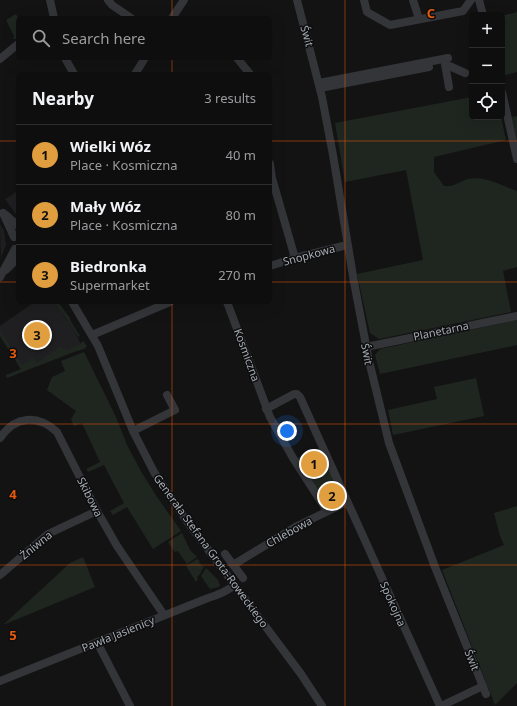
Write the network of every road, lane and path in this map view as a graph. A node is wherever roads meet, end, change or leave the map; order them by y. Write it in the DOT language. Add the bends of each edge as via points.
graph roads {
  1 [pos="50,0"];
  2 [pos="108,0"];
  3 [pos="184,0"];
  4 [pos="298,0"];
  5 [pos="364,0"];
  6 [pos="413,0"];
  7 [pos="471,0"];
  8 [pos="479,0"];
  9 [pos="481,12"];
  10 [pos="53,16"];
  11 [pos="129,16"];
  12 [pos="176,16"];
  13 [pos="419,19"];
  14 [pos="16,46"];
  15 [pos="0,59"];
  16 [pos="66,60"];
  17 [pos="144,60"];
  18 [pos="239,60"];
  19 [pos="446,61"];
  20 [pos="73,72"];
  21 [pos="136,72"];
  22 [pos="248,72"];
  23 [pos="465,73"];
  24 [pos="320,85"];
  25 [pos="449,86"];
  26 [pos="505,105"];
  27 [pos="517,158"];
  28 [pos="272,178"];
  29 [pos="2,210"];
  30 [pos="16,224"];
  31 [pos="16,235"];
  32 [pos="347,245"];
  33 [pos="16,250"];
  34 [pos="295,258"];
  35 [pos="16,260"];
  36 [pos="272,265"];
  37 [pos="1,276"];
  38 [pos="73,304"];
  39 [pos="165,304"];
  40 [pos="228,304"];
  41 [pos="517,316"];
  42 [pos="92,335"];
  43 [pos="366,347"];
  44 [pos="167,395"];
  45 [pos="266,408"];
  46 [pos="133,431"];
  47 [pos="0,438"];
  48 [pos="347,502"];
  49 [pos="97,511"];
  50 [pos="327,511"];
  51 [pos="225,554"];
  52 [pos="233,565"];
  53 [pos="0,575"];
  54 [pos="242,578"];
  55 [pos="235,585"];
  56 [pos="164,615"];
  57 [pos="97,642"];
  58 [pos="0,681"];
  59 [pos="485,690"];
  60 [pos="130,706"];
  61 [pos="322,706"];
  62 [pos="440,706"];
  1 -- 10 [label="street"];
  2 -- 11 [label="street"];
  3 -- 12 [label="street"];
  4 -- 24 [label="street, Świt"];
  5 -- 13 [label="street" via="367,12 390,25"];
  6 -- 13 [label="street"];
  7 -- 13 [label="street" via="463,11"];
  8 -- 9 [label="street"];
  14 -- 15 [label="street"];
  16 -- 20 [label="street"];
  17 -- 21 [label="street"];
  18 -- 22 [label="street"];
  19 -- 23 [label="street"];
  19 -- 24 [label="street"];
  19 -- 25 [label="street"];
  24 -- 32 [label="street, Świt"];
  26 -- 27 [label="street"];
  28 -- 34 [label="street"];
  29 -- 30 [label="street"];
  29 -- 31 [label="street"];
  31 -- 33 [label="street" via="13,242"];
  32 -- 34 [label="street, Snopkowa"];
  32 -- 43 [label="street, Świt"];
  33 -- 37 [label="street"];
  34 -- 36 [label="street, Snopkowa"];
  35 -- 37 [label="street"];
  38 -- 42 [label="street, Generała Stefana Grota-Roweckiego"];
  39 -- 42 [label="street"];
  40 -- 45 [label="street, Kosmiczna"];
  41 -- 43 [label="street, Planetarna"];
  42 -- 46 [label="street, Generała Stefana Grota-Roweckiego" via="110,372"];
  43 -- 59 [label="street, Świt" via="389,443 435,567"];
  44 -- 46 [label="street" via="175,410"];
  45 -- 48 [label="street" via="294,394 300,397"];
  45 -- 50 [label="street, Kosmiczna" via="292,458"];
  46 -- 55 [label="street, Generała Stefana Grota-Roweckiego" via="164,489"];
  47 -- 49 [label="street, Skibowa" via="13,425 28,420 49,425 57,432"];
  48 -- 50 [label="street, Chlebowa"];
  48 -- 62 [label="street, Spokojna"];
  49 -- 53 [label="street, Żniwna" via="48,534"];
  49 -- 56 [label="street, Skibowa" via="117,546"];
  50 -- 52 [label="street, Chlebowa"];
  51 -- 52 [label="street"];
  52 -- 54 [label="street"];
  55 -- 56 [label="street, Pawła Jasienicy" via="217,595"];
  55 -- 61 [label="street, Generała Stefana Grota-Roweckiego"];
  56 -- 57 [label="street, Pawła Jasienicy"];
  57 -- 58 [label="street, Pawła Jasienicy"];
  57 -- 60 [label="street"];
  59 -- 62 [label="street, Spokojna"];
}
